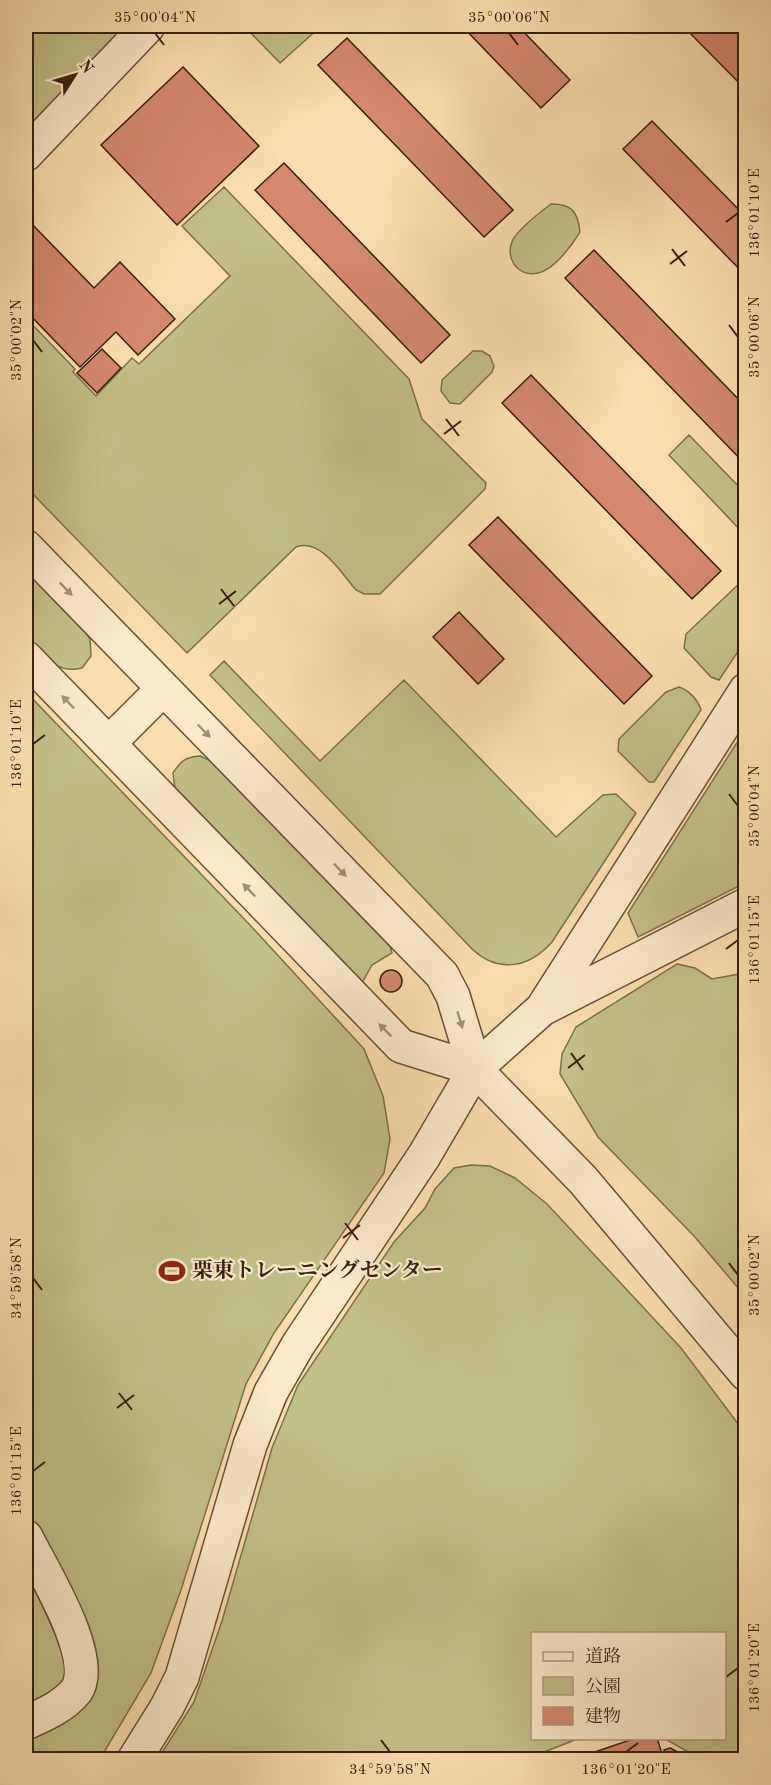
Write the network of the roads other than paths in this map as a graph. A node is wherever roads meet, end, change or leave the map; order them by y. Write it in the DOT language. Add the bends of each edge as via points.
graph roads {
  1 [pos="148,26"];
  2 [pos="26,154"];
  3 [pos="29,553"];
  4 [pos="26,658"];
  5 [pos="163,689"];
  6 [pos="746,690"];
  7 [pos="109,743"];
  8 [pos="746,905"];
  9 [pos="542,1008"];
  10 [pos="475,1069"];
  11 [pos="746,1374"];
  12 [pos="26,1537"];
  13 [pos="26,1723"];
  14 [pos="134,1760"];
  1 -- 2 [label="street"];
  3 -- 5 [label="street, one-way"];
  7 -- 4 [label="street, one-way"];
  5 -- 7 [label="street"];
  5 -- 10 [label="street, one-way" via="442,975 453,996"];
  6 -- 9 [label="street"];
  10 -- 7 [label="street, one-way" via="400,1046"];
  8 -- 9 [label="street"];
  9 -- 10 [label="street"];
  10 -- 11 [label="street" via="583,1180"];
  10 -- 14 [label="street" via="424,1156 271,1392 250,1445 182,1677"];
  12 -- 13 [label="street" via="69,1624 83,1672 77,1689 63,1704"];
}
